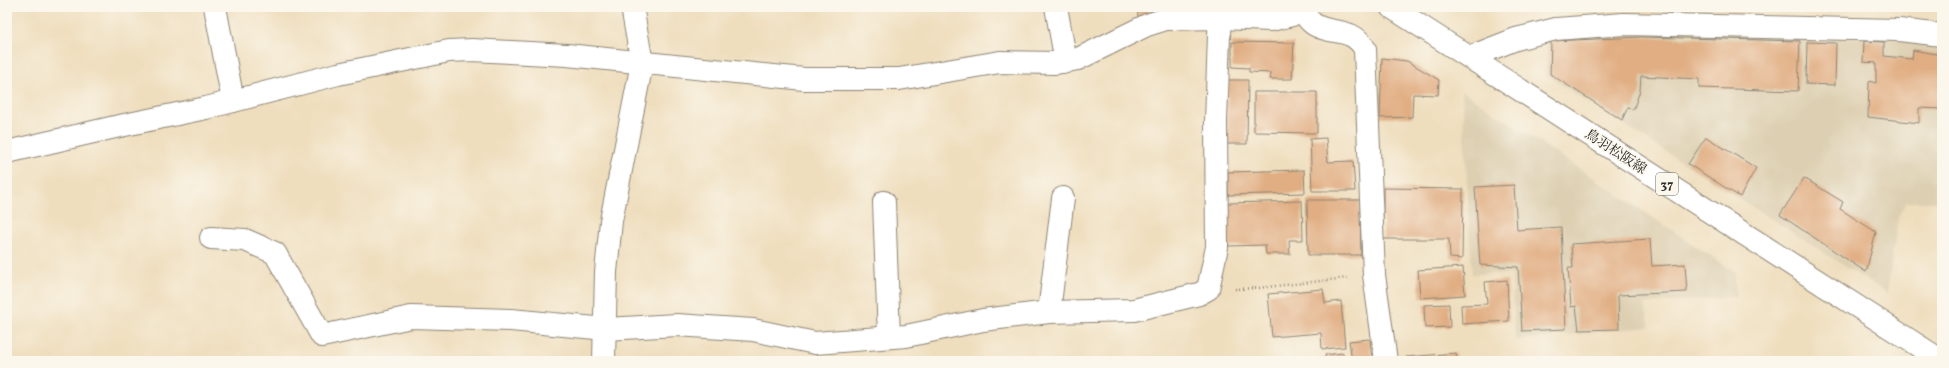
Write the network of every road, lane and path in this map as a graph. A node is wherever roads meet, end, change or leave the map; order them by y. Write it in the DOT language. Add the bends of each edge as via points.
graph roads {
  1 [pos="215,7"];
  2 [pos="632,7"];
  3 [pos="1056,7"];
  4 [pos="1391,7"];
  5 [pos="1304,8"];
  6 [pos="1221,12"];
  7 [pos="1942,35"];
  8 [pos="1470,56"];
  9 [pos="1066,62"];
  10 [pos="642,63"];
  11 [pos="233,101"];
  12 [pos="7,152"];
  13 [pos="1063,198"];
  14 [pos="884,202"];
  15 [pos="210,238"];
  16 [pos="1374,275"];
  17 [pos="1208,289"];
  18 [pos="1049,312"];
  19 [pos="606,329"];
  20 [pos="889,337"];
  21 [pos="604,361"];
  22 [pos="1386,361"];
  23 [pos="1942,361"];
  1 -- 11 [label="street"];
  2 -- 10 [label="street"];
  3 -- 9 [label="street"];
  4 -- 8 [label="street, 鳥羽松阪線 / 37"];
  5 -- 6 [label="street" via="1292,15 1271,20"];
  5 -- 16 [label="street" via="1316,26 1355,37 1365,49"];
  6 -- 9 [label="street" via="1155,22 1078,60"];
  6 -- 17 [label="street" via="1216,122 1217,247"];
  7 -- 8 [label="street" via="1899,30 1624,24 1556,29 1516,39"];
  8 -- 23 [label="street, 鳥羽松阪線 / 37"];
  9 -- 10 [label="street" via="1000,62 899,79 804,79"];
  10 -- 11 [label="street" via="567,55 449,50 338,74"];
  10 -- 19 [label="street" via="611,221 606,272"];
  11 -- 12 [label="street"];
  13 -- 18 [label="street"];
  14 -- 20 [label="street"];
  15 -- 19 [label="street" via="245,240 275,253 322,336 411,317 512,320"];
  16 -- 17 [label="path" via="1258,288"];
  16 -- 22 [label="street"];
  17 -- 18 [label="street" via="1199,294 1134,310"];
  18 -- 20 [label="street" via="982,320 906,336"];
  19 -- 20 [label="street" via="677,325 753,330 815,342"];
  19 -- 21 [label="street"];
}
